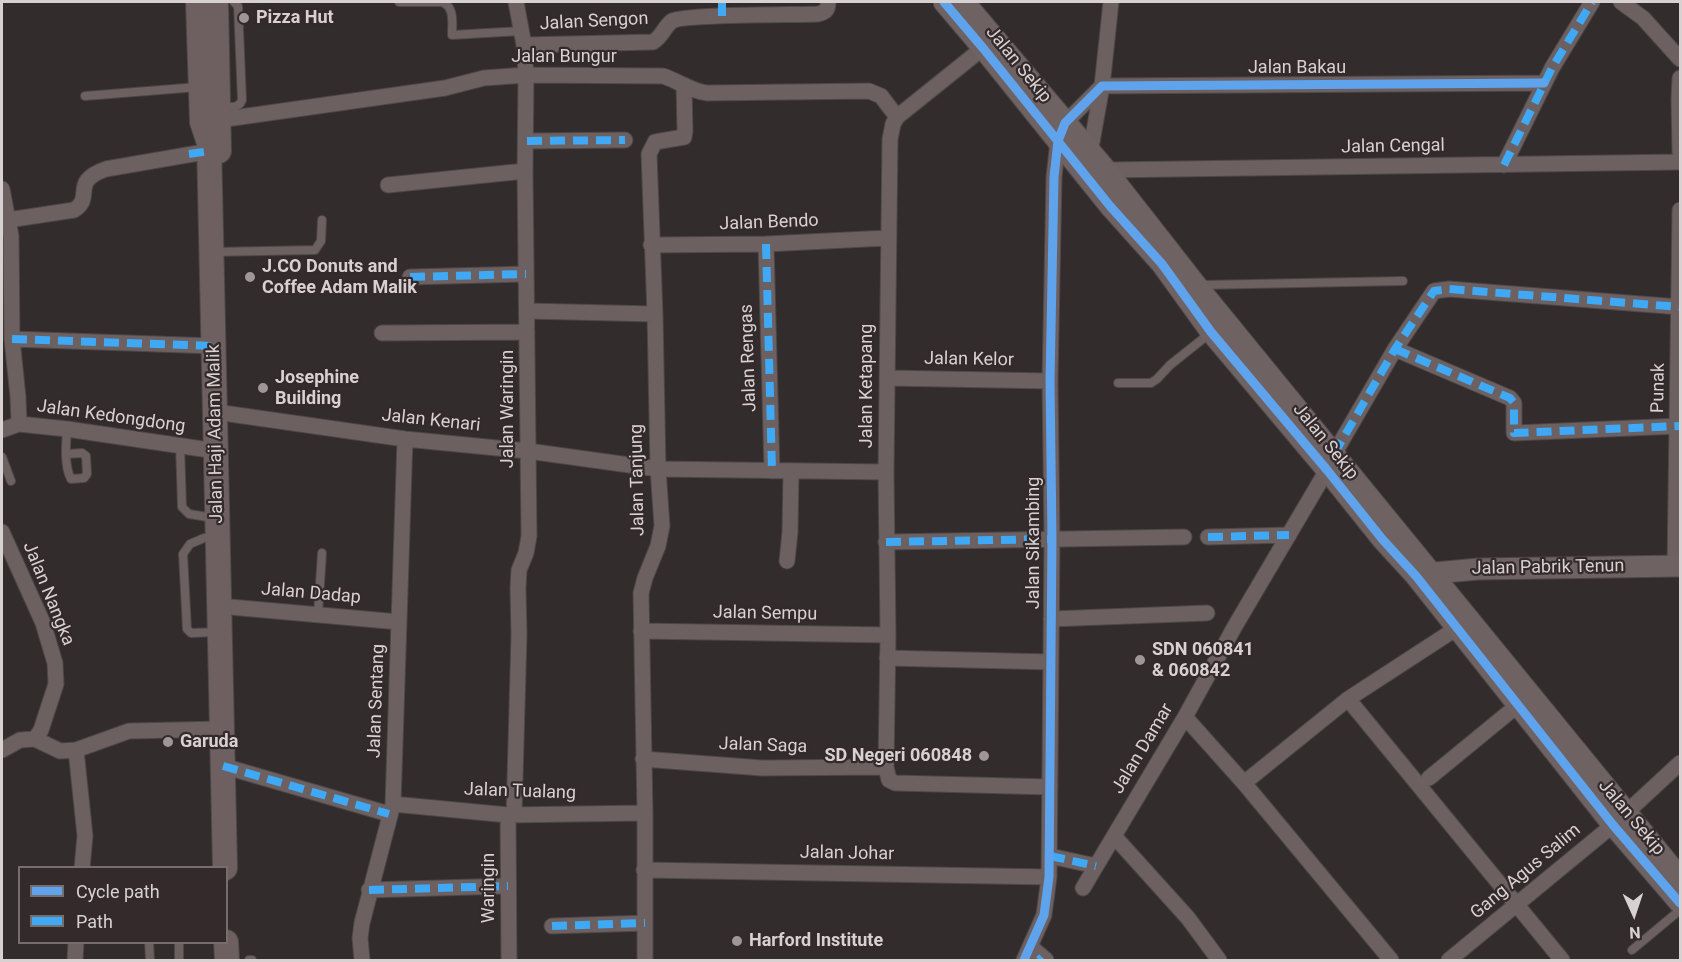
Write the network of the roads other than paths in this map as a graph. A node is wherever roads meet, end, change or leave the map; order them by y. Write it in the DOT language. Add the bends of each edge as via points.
graph roads {
  1 [pos="198,2"];
  2 [pos="216,2"];
  3 [pos="234,2"];
  4 [pos="399,2"];
  5 [pos="516,2"];
  6 [pos="828,2"];
  7 [pos="944,2"];
  8 [pos="964,2"];
  9 [pos="1111,2"];
  10 [pos="1592,2"];
  11 [pos="1621,2"];
  12 [pos="722,9"];
  13 [pos="523,38"];
  14 [pos="983,48"];
  15 [pos="1680,59"];
  16 [pos="526,75"];
  17 [pos="1680,78"];
  18 [pos="1544,83"];
  19 [pos="201,86"];
  20 [pos="684,86"];
  21 [pos="1102,86"];
  22 [pos="86,96"];
  23 [pos="213,116"];
  24 [pos="897,117"];
  25 [pos="1062,132"];
  26 [pos="625,140"];
  27 [pos="526,141"];
  28 [pos="210,151"];
  29 [pos="1680,152"];
  30 [pos="1091,153"];
  31 [pos="1680,162"];
  32 [pos="1504,165"];
  33 [pos="1106,170"];
  34 [pos="525,171"];
  35 [pos="1084,173"];
  36 [pos="388,185"];
  37 [pos="2,189"];
  38 [pos="1680,210"];
  39 [pos="8,220"];
  40 [pos="322,220"];
  41 [pos="6,237"];
  42 [pos="888,238"];
  43 [pos="766,244"];
  44 [pos="651,245"];
  45 [pos="216,252"];
  46 [pos="526,274"];
  47 [pos="410,278"];
  48 [pos="1403,280"];
  49 [pos="1190,290"];
  50 [pos="1680,307"];
  51 [pos="526,311"];
  52 [pos="655,314"];
  53 [pos="1218,327"];
  54 [pos="527,332"];
  55 [pos="382,333"];
  56 [pos="216,335"];
  57 [pos="12,339"];
  58 [pos="1395,349"];
  59 [pos="887,378"];
  60 [pos="1050,381"];
  61 [pos="1118,383"];
  62 [pos="1680,394"];
  63 [pos="223,413"];
  64 [pos="19,424"];
  65 [pos="1678,426"];
  66 [pos="67,429"];
  67 [pos="2,430"];
  68 [pos="405,439"];
  69 [pos="180,446"];
  70 [pos="528,452"];
  71 [pos="67,454"];
  72 [pos="2,457"];
  73 [pos="216,462"];
  74 [pos="1331,462"];
  75 [pos="658,469"];
  76 [pos="772,471"];
  77 [pos="791,472"];
  78 [pos="886,472"];
  79 [pos="11,481"];
  80 [pos="217,528"];
  81 [pos="2,532"];
  82 [pos="1289,535"];
  83 [pos="1184,537"];
  84 [pos="1208,537"];
  85 [pos="1052,539"];
  86 [pos="886,542"];
  87 [pos="322,553"];
  88 [pos="787,561"];
  89 [pos="1678,566"];
  90 [pos="1424,574"];
  91 [pos="219,606"];
  92 [pos="1207,613"];
  93 [pos="318,614"];
  94 [pos="1051,619"];
  95 [pos="399,622"];
  96 [pos="1457,628"];
  97 [pos="641,631"];
  98 [pos="220,632"];
  99 [pos="888,635"];
  100 [pos="887,658"];
  101 [pos="1051,662"];
  102 [pos="1348,699"];
  103 [pos="1518,705"];
  104 [pos="1185,717"];
  105 [pos="222,729"];
  106 [pos="35,739"];
  107 [pos="2,750"];
  108 [pos="76,750"];
  109 [pos="644,759"];
  110 [pos="1680,763"];
  111 [pos="223,766"];
  112 [pos="886,767"];
  113 [pos="1429,778"];
  114 [pos="1245,783"];
  115 [pos="1050,787"];
  116 [pos="391,809"];
  117 [pos="645,813"];
  118 [pos="511,815"];
  119 [pos="1620,819"];
  120 [pos="1114,836"];
  121 [pos="1050,856"];
  122 [pos="82,866"];
  123 [pos="225,866"];
  124 [pos="1096,866"];
  125 [pos="644,870"];
  126 [pos="1049,877"];
  127 [pos="1680,878"];
  128 [pos="508,886"];
  129 [pos="1083,888"];
  130 [pos="369,890"];
  131 [pos="1680,903"];
  132 [pos="1517,904"];
  133 [pos="1680,910"];
  134 [pos="645,923"];
  135 [pos="552,926"];
  136 [pos="76,944"];
  137 [pos="149,944"];
  138 [pos="179,944"];
  139 [pos="226,944"];
  140 [pos="1632,950"];
  141 [pos="1036,957"];
  142 [pos="75,960"];
  143 [pos="150,960"];
  144 [pos="179,960"];
  145 [pos="227,960"];
  146 [pos="362,960"];
  147 [pos="509,960"];
  148 [pos="645,960"];
  149 [pos="1219,960"];
  150 [pos="1391,960"];
  151 [pos="1449,960"];
  152 [pos="1562,960"];
  1 -- 19 [label="main road, Jalan Haji Adam Malik"];
  2 -- 23 [label="main road, Jalan Haji Adam Malik"];
  3 -- 23 [label="lane" via="238,6 242,100 237,107"];
  4 -- 13 [label="lane" via="448,4 452,35"];
  5 -- 13 [label="street, Jalan Waringin"];
  6 -- 12 [label="street, Jalan Sengon" via="826,12 818,14"];
  7 -- 14 [label="street, Jalan Sekip"];
  8 -- 25 [label="street, Jalan Sekip"];
  9 -- 21 [label="street"];
  10 -- 18 [label="street"];
  11 -- 15 [label="street" via="1643,18"];
  12 -- 13 [label="street, Jalan Sengon" via="674,20 653,42"];
  13 -- 16 [label="street, Jalan Waringin"];
  14 -- 24 [label="street"];
  14 -- 25 [label="street, Jalan Sekip"];
  16 -- 20 [label="street, Jalan Bungur" via="663,76"];
  16 -- 23 [label="street, Jalan Bungur"];
  16 -- 27 [label="street, Jalan Waringin"];
  17 -- 29 [label="street"];
  18 -- 21 [label="street, Jalan Bakau"];
  18 -- 32 [label="street"];
  19 -- 22 [label="lane"];
  19 -- 23 [label="main road, Jalan Haji Adam Malik"];
  20 -- 24 [label="street, Jalan Bungur" via="707,93 868,91 881,96"];
  20 -- 44 [label="street, Jalan Tanjung" via="683,138 655,142 650,150"];
  21 -- 25 [label="street"];
  21 -- 30 [label="street"];
  23 -- 28 [label="main road, Jalan Haji Adam Malik"];
  23 -- 45 [label="main road, Jalan Haji Adam Malik"];
  24 -- 42 [label="street, Jalan Ketapang" via="890,139"];
  25 -- 30 [label="street, Jalan Sekip"];
  25 -- 35 [label="street, Jalan Sekip"];
  25 -- 60 [label="street, Jalan Sikambing" via="1052,207"];
  26 -- 27 [label="street"];
  27 -- 34 [label="street, Jalan Waringin"];
  28 -- 39 [label="street" via="99,171 88,178 80,207"];
  28 -- 45 [label="main road, Jalan Haji Adam Malik"];
  30 -- 33 [label="street, Jalan Sekip"];
  30 -- 35 [label="street"];
  31 -- 32 [label="street, Jalan Cengal"];
  32 -- 33 [label="street, Jalan Cengal"];
  33 -- 49 [label="street, Jalan Sekip"];
  34 -- 36 [label="street"];
  34 -- 46 [label="street, Jalan Waringin"];
  35 -- 49 [label="street, Jalan Sekip" via="1162,264"];
  37 -- 39 [label="street"];
  38 -- 50 [label="street, Punak"];
  39 -- 41 [label="street"];
  40 -- 45 [label="lane" via="321,242 315,250"];
  41 -- 57 [label="street"];
  42 -- 43 [label="street, Jalan Bendo"];
  42 -- 59 [label="street, Jalan Ketapang"];
  43 -- 44 [label="street, Jalan Bendo"];
  43 -- 76 [label="street, Jalan Rengas"];
  44 -- 52 [label="street, Jalan Tanjung"];
  45 -- 56 [label="main road, Jalan Haji Adam Malik"];
  46 -- 47 [label="street"];
  46 -- 51 [label="street, Jalan Waringin"];
  48 -- 49 [label="lane"];
  49 -- 53 [label="street, Jalan Sekip"];
  50 -- 58 [label="street, Jalan Damar" via="1440,289 1434,291"];
  50 -- 62 [label="street, Punak"];
  51 -- 52 [label="street"];
  51 -- 54 [label="street, Jalan Waringin"];
  52 -- 75 [label="street, Jalan Tanjung"];
  53 -- 61 [label="lane" via="1151,383"];
  53 -- 74 [label="street, Jalan Sekip"];
  54 -- 55 [label="street"];
  54 -- 70 [label="street, Jalan Waringin"];
  56 -- 57 [label="street"];
  56 -- 63 [label="main road"];
  56 -- 73 [label="main road, Jalan Haji Adam Malik"];
  57 -- 64 [label="street"];
  58 -- 65 [label="street" via="1510,398 1514,403 1514,433"];
  58 -- 74 [label="street, Jalan Damar"];
  59 -- 60 [label="street, Jalan Kelor"];
  59 -- 78 [label="street, Jalan Ketapang"];
  60 -- 85 [label="street, Jalan Sikambing"];
  62 -- 65 [label="street, Punak"];
  63 -- 68 [label="street, Jalan Kenari"];
  63 -- 73 [label="main road" via="223,453"];
  64 -- 66 [label="street, Jalan Kedongdong"];
  64 -- 67 [label="street, Jalan Kedongdong"];
  65 -- 89 [label="street, Punak"];
  66 -- 69 [label="street, Jalan Kedongdong"];
  66 -- 71 [label="lane"];
  68 -- 70 [label="street, Jalan Kenari"];
  68 -- 95 [label="street, Jalan Sentang"];
  69 -- 73 [label="street, Jalan Kedongdong"];
  69 -- 80 [label="lane" via="184,512"];
  70 -- 75 [label="street, Jalan Kenari"];
  70 -- 118 [label="street, Jalan Waringin" via="529,536 519,570"];
  72 -- 79 [label="lane"];
  73 -- 80 [label="main road, Jalan Haji Adam Malik"];
  74 -- 82 [label="street, Jalan Damar"];
  74 -- 90 [label="street, Jalan Sekip"];
  75 -- 76 [label="street, Jalan Kenari"];
  75 -- 97 [label="street, Jalan Tanjung" via="661,535 641,593"];
  76 -- 77 [label="street, Jalan Kenari"];
  77 -- 78 [label="street, Jalan Kenari"];
  77 -- 88 [label="street"];
  78 -- 86 [label="street, Jalan Ketapang"];
  80 -- 91 [label="main road, Jalan Haji Adam Malik"];
  80 -- 98 [label="lane" via="190,544 183,554 187,629 191,633"];
  81 -- 106 [label="street, Jalan Nangka" via="43,623 56,663 56,684"];
  82 -- 84 [label="street"];
  82 -- 104 [label="street, Jalan Damar"];
  83 -- 85 [label="street"];
  85 -- 86 [label="street"];
  85 -- 94 [label="street, Jalan Sikambing"];
  86 -- 99 [label="street, Jalan Ketapang"];
  87 -- 93 [label="lane"];
  89 -- 90 [label="street, Jalan Pabrik Tenun" via="1478,569"];
  90 -- 96 [label="street, Jalan Sekip"];
  90 -- 119 [label="street, Jalan Sekip"];
  91 -- 93 [label="street, Jalan Dadap"];
  91 -- 98 [label="main road, Jalan Haji Adam Malik"];
  92 -- 94 [label="street"];
  93 -- 95 [label="street, Jalan Dadap"];
  94 -- 101 [label="street, Jalan Sikambing"];
  95 -- 116 [label="street, Jalan Sentang"];
  96 -- 102 [label="street"];
  96 -- 103 [label="street, Jalan Sekip"];
  97 -- 99 [label="street, Jalan Sempu"];
  97 -- 109 [label="street, Jalan Tanjung"];
  98 -- 105 [label="main road, Jalan Haji Adam Malik"];
  99 -- 100 [label="street, Jalan Ketapang"];
  100 -- 101 [label="street"];
  100 -- 112 [label="street, Jalan Ketapang"];
  101 -- 115 [label="street, Jalan Sikambing"];
  102 -- 114 [label="street"];
  102 -- 132 [label="street"];
  103 -- 113 [label="street"];
  103 -- 119 [label="street, Jalan Sekip"];
  104 -- 114 [label="street"];
  104 -- 120 [label="street, Jalan Damar"];
  105 -- 108 [label="street" via="129,731"];
  105 -- 111 [label="main road, Jalan Haji Adam Malik"];
  106 -- 107 [label="street" via="20,740"];
  106 -- 108 [label="street" via="60,751"];
  108 -- 122 [label="street" via="85,836"];
  109 -- 112 [label="street, Jalan Saga" via="762,768"];
  109 -- 117 [label="street, Jalan Tanjung"];
  110 -- 119 [label="street, Gang Agus Salim"];
  111 -- 116 [label="street, Jalan Tualang"];
  111 -- 123 [label="main road, Jalan Haji Adam Malik"];
  112 -- 115 [label="street" via="889,780 895,783"];
  114 -- 150 [label="street"];
  115 -- 121 [label="street, Jalan Sikambing"];
  116 -- 118 [label="street, Jalan Tualang"];
  116 -- 130 [label="street, Jalan Sentang"];
  117 -- 118 [label="street, Jalan Tualang"];
  117 -- 125 [label="street, Jalan Tanjung"];
  118 -- 128 [label="street, Waringin"];
  119 -- 127 [label="street, Jalan Sekip"];
  119 -- 131 [label="street, Jalan Sekip"];
  119 -- 132 [label="street, Gang Agus Salim"];
  120 -- 124 [label="street, Jalan Damar"];
  120 -- 149 [label="street" via="1188,918"];
  121 -- 124 [label="street"];
  121 -- 126 [label="street, Jalan Sikambing"];
  124 -- 129 [label="street, Jalan Damar"];
  125 -- 126 [label="street, Jalan Johar"];
  125 -- 134 [label="street, Jalan Tanjung"];
  126 -- 141 [label="street, Jalan Sikambing"];
  128 -- 130 [label="street"];
  128 -- 147 [label="street, Waringin"];
  130 -- 146 [label="street, Jalan Sentang" via="360,938"];
  132 -- 151 [label="street, Gang Agus Salim"];
  132 -- 152 [label="street"];
  133 -- 140 [label="lane"];
  134 -- 135 [label="street"];
  134 -- 148 [label="street, Jalan Tanjung"];
  136 -- 142 [label="street"];
  137 -- 143 [label="lane"];
  138 -- 144 [label="lane"];
  139 -- 145 [label="main road"];
}
